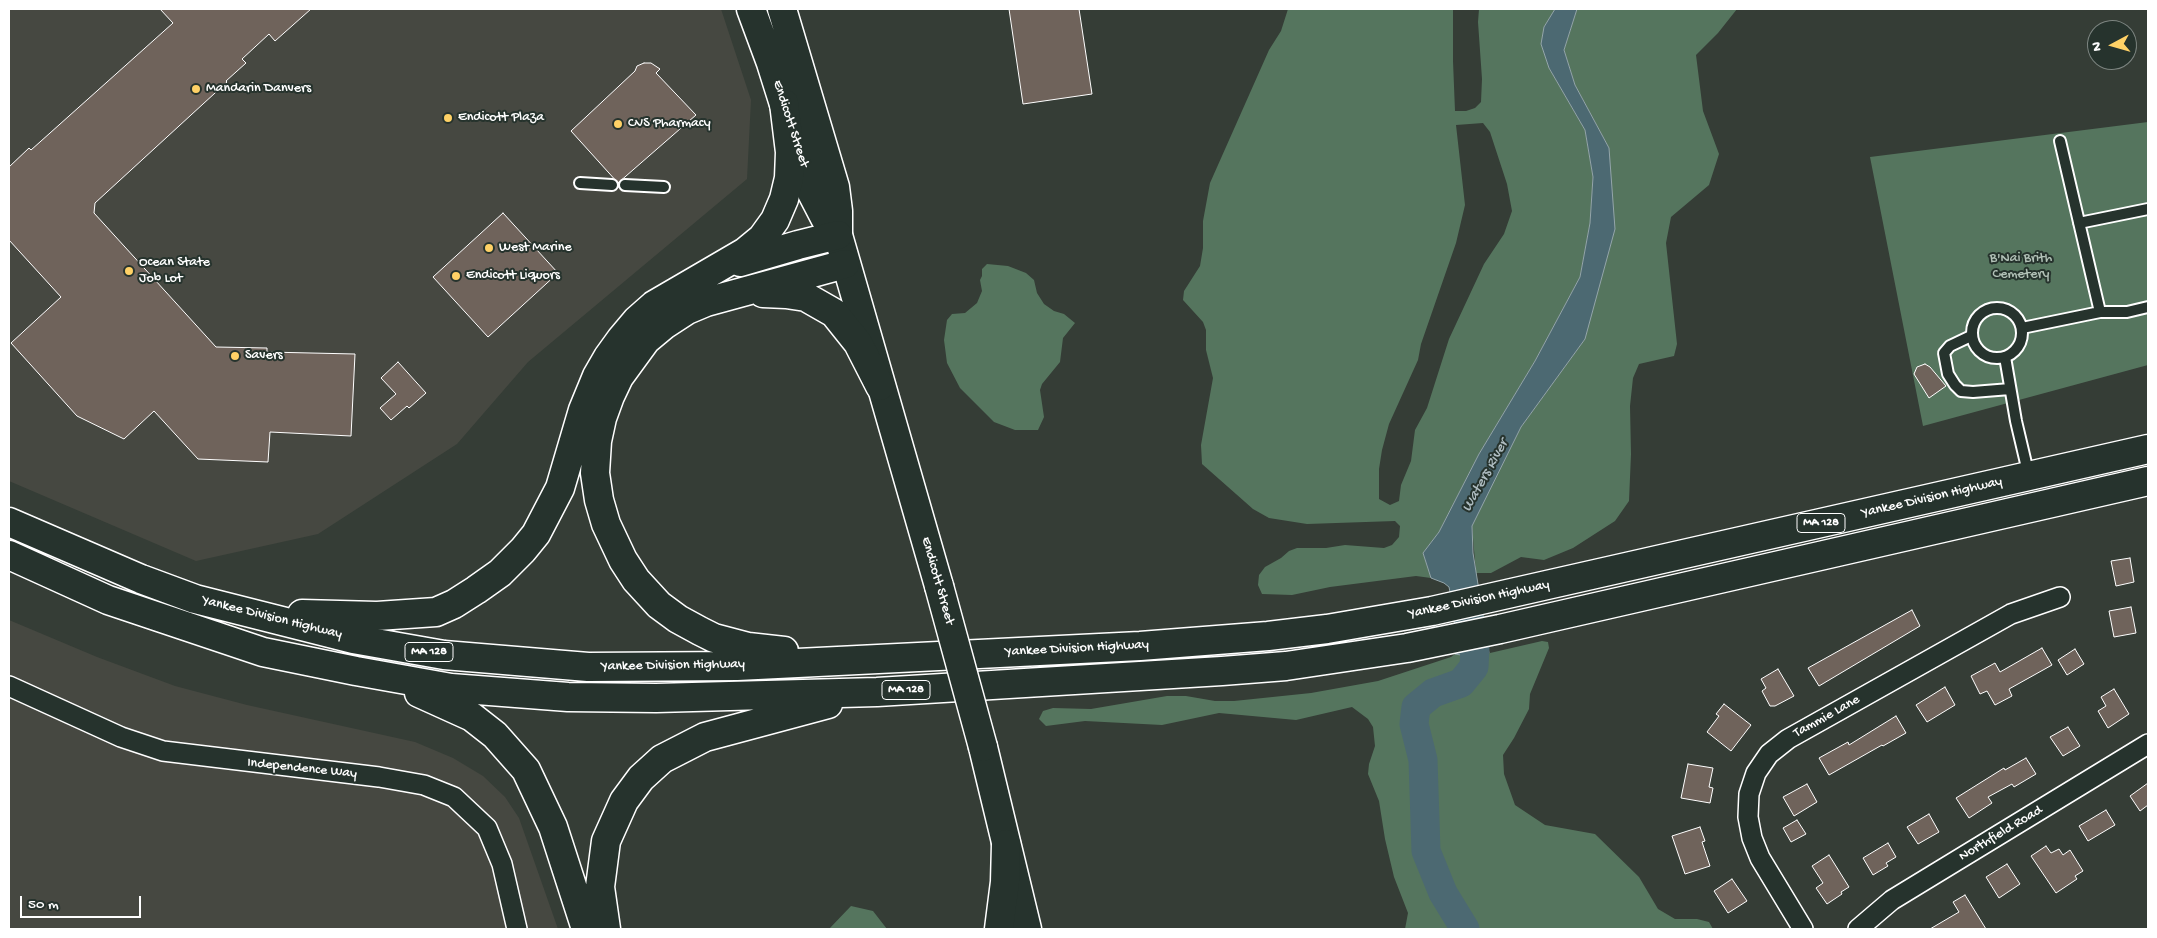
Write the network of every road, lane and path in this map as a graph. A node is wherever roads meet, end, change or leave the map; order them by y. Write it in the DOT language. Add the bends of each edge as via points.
graph roads {
  1 [pos="751,9"];
  2 [pos="782,9"];
  3 [pos="784,103"];
  4 [pos="2060,140"];
  5 [pos="580,183"];
  6 [pos="612,184"];
  7 [pos="625,185"];
  8 [pos="664,187"];
  9 [pos="2148,209"];
  10 [pos="2079,223"];
  11 [pos="838,236"];
  12 [pos="845,264"];
  13 [pos="716,270"];
  14 [pos="724,297"];
  15 [pos="2148,307"];
  16 [pos="2100,312"];
  17 [pos="2022,328"];
  18 [pos="1972,336"];
  19 [pos="2005,357"];
  20 [pos="880,386"];
  21 [pos="2010,388"];
  22 [pos="2148,449"];
  23 [pos="2029,476"];
  24 [pos="2148,481"];
  25 [pos="9,522"];
  26 [pos="9,556"];
  27 [pos="2060,597"];
  28 [pos="243,611"];
  29 [pos="870,659"];
  30 [pos="373,674"];
  31 [pos="9,686"];
  32 [pos="877,692"];
  33 [pos="2148,744"];
  34 [pos="1006,844"];
  35 [pos="517,929"];
  36 [pos="586,929"];
  37 [pos="606,929"];
  38 [pos="999,929"];
  39 [pos="1027,929"];
  40 [pos="1803,929"];
  41 [pos="1858,929"];
  1 -- 3 [label="main road, Endicott Street"];
  2 -- 11 [label="main road, Endicott Street" via="835,187"];
  3 -- 11 [label="main road, Endicott Street" via="812,193"];
  3 -- 13 [label="main road" via="790,152 784,199 762,238"];
  4 -- 10 [label="lane"];
  5 -- 6 [label="lane"];
  7 -- 8 [label="lane"];
  9 -- 10 [label="lane"];
  10 -- 16 [label="lane"];
  11 -- 12 [label="main road, Endicott Street"];
  11 -- 13 [label="main road"];
  12 -- 14 [label="main road"];
  12 -- 20 [label="main road, Endicott Street"];
  13 -- 28 [label="main road" via="654,306 616,345 597,376 560,488 540,527 523,550 476,590 436,612 414,614 369,616"];
  14 -- 20 [label="main road" via="786,294 819,303 834,313 858,342"];
  14 -- 29 [label="main road" via="687,310 646,340 610,396 597,441 596,473 606,524 636,580 659,605 700,631 748,647"];
  15 -- 16 [label="lane" via="2126,312"];
  16 -- 17 [label="lane"];
  17 -- 18 [label="lane" via="2006,308 1993,308 1978,316"];
  17 -- 19 [label="lane" via="2019,345"];
  18 -- 19 [label="lane" via="1975,346 1987,357"];
  18 -- 21 [label="lane" via="1950,346 1944,353 1955,385 1961,392"];
  19 -- 21 [label="lane"];
  20 -- 34 [label="main road, Endicott Street, bridge" via="940,586"];
  21 -- 23 [label="lane"];
  22 -- 23 [label="main road, Yankee Division Highway / MA 128"];
  23 -- 29 [label="main road, Yankee Division Highway / MA 128" via="1494,598 1327,629 1202,642"];
  24 -- 32 [label="main road, MA 128" via="1438,642 1231,671"];
  25 -- 28 [label="main road, Yankee Division Highway / MA 128" via="141,579 195,599"];
  26 -- 30 [label="main road, MA 128" via="108,600 263,652"];
  27 -- 40 [label="street, Tammie Lane" via="2011,614 1788,739 1769,754 1756,773 1749,794 1752,838 1760,858"];
  28 -- 29 [label="main road, Yankee Division Highway / MA 128" via="354,639 444,655 588,667 728,666"];
  30 -- 32 [label="main road, MA 128" via="451,688 568,697"];
  30 -- 36 [label="main road" via="472,717 495,735 526,770 552,827"];
  31 -- 35 [label="street, Independence Way" via="120,737 163,751 378,777 424,785 454,797 487,828 502,864"];
  32 -- 37 [label="main road" via="705,737 662,759 641,778 624,801 606,842 600,887"];
  33 -- 41 [label="street, Northfield Road" via="1892,900"];
  34 -- 38 [label="main road"];
  34 -- 39 [label="main road, Endicott Street"];
}
